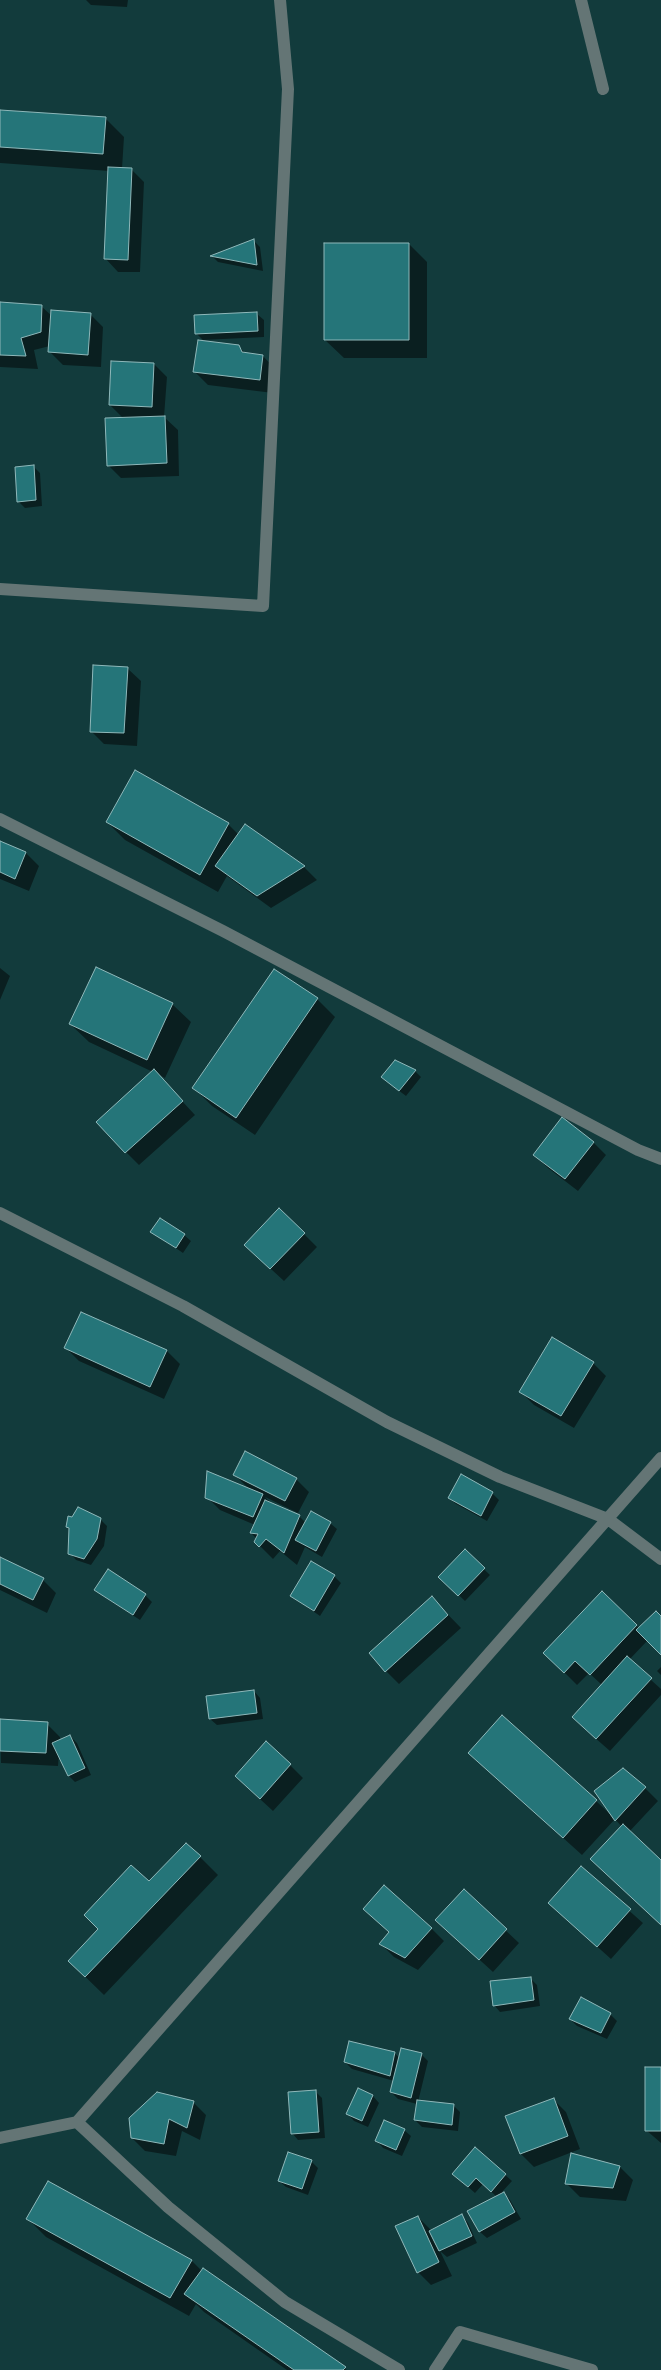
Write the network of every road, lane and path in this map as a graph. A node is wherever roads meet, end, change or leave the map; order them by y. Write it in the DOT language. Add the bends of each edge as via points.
graph roads {
  1 [pos="280,0"];
  2 [pos="580,0"];
  3 [pos="603,89"];
  4 [pos="0,589"];
  5 [pos="0,819"];
  6 [pos="661,1159"];
  7 [pos="0,1213"];
  8 [pos="661,1458"];
  9 [pos="608,1519"];
  10 [pos="661,1559"];
  11 [pos="77,2122"];
  12 [pos="0,2138"];
  13 [pos="399,2370"];
  14 [pos="435,2370"];
  15 [pos="592,2370"];
  1 -- 4 [label="street" via="288,89 263,606"];
  2 -- 3 [label="street"];
  5 -- 6 [label="street" via="223,931 638,1150"];
  7 -- 9 [label="street" via="182,1306 388,1422 500,1477"];
  8 -- 9 [label="street"];
  9 -- 10 [label="street"];
  9 -- 11 [label="street"];
  11 -- 12 [label="street"];
  11 -- 13 [label="street" via="168,2207 285,2302"];
  14 -- 15 [label="street" via="460,2332"];
}
